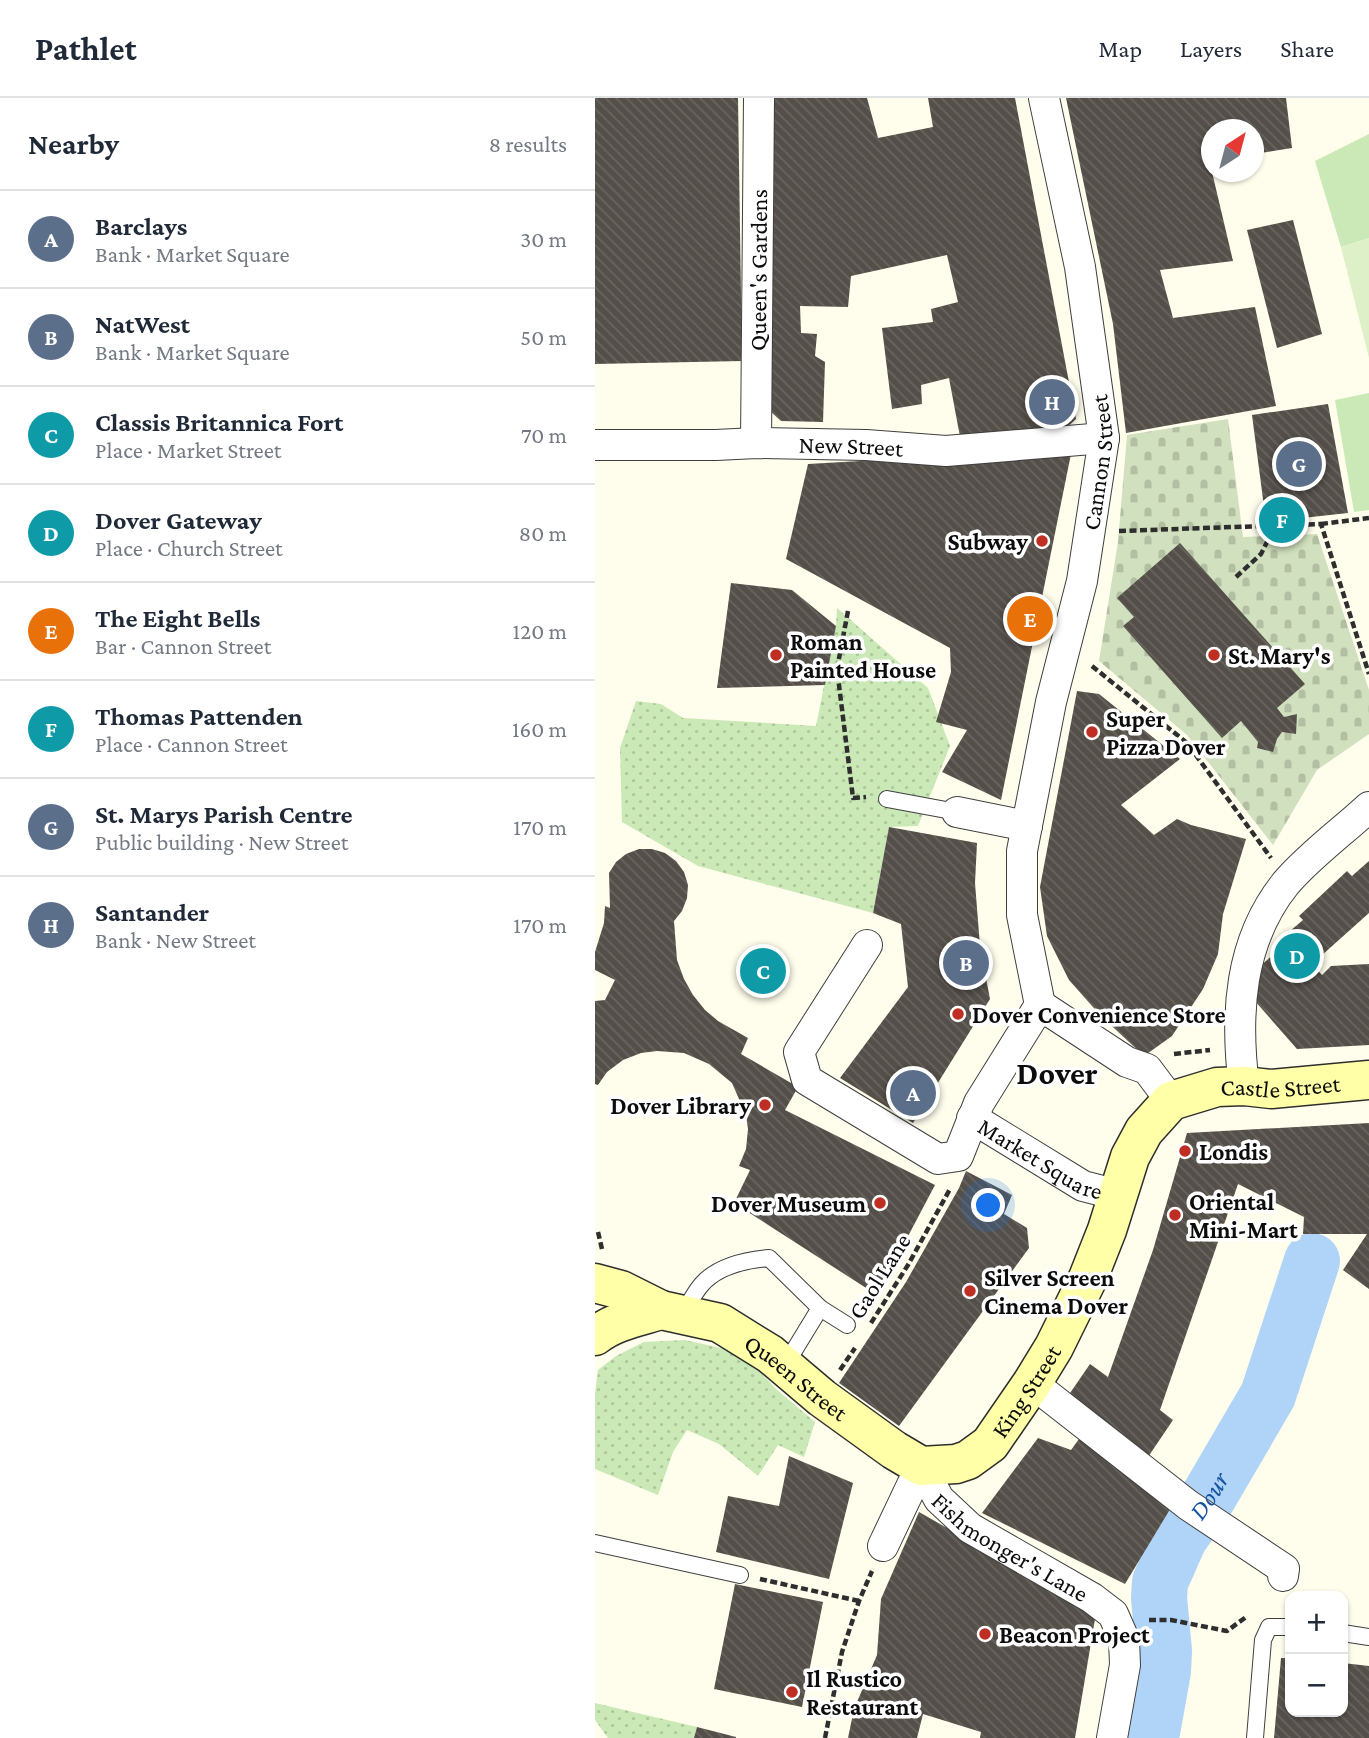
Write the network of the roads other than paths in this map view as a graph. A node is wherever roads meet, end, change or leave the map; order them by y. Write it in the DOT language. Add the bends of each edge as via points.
graph roads {
  1 [pos="759,98"];
  2 [pos="1044,98"];
  3 [pos="1104,438"];
  4 [pos="756,443"];
  5 [pos="595,445"];
  6 [pos="887,799"];
  7 [pos="1369,807"];
  8 [pos="957,812"];
  9 [pos="1027,826"];
  10 [pos="867,945"];
  11 [pos="1041,1005"];
  12 [pos="1369,1080"];
  13 [pos="1244,1086"];
  14 [pos="1181,1097"];
  15 [pos="972,1118"];
  16 [pos="1118,1195"];
  17 [pos="595,1283"];
  18 [pos="820,1308"];
  19 [pos="672,1312"];
  20 [pos="847,1325"];
  21 [pos="595,1336"];
  22 [pos="784,1367"];
  23 [pos="1032,1383"];
  24 [pos="922,1466"];
  25 [pos="595,1543"];
  26 [pos="883,1546"];
  27 [pos="740,1574"];
  28 [pos="1283,1576"];
  29 [pos="1285,1627"];
  30 [pos="1112,1738"];
  31 [pos="1255,1738"];
  1 -- 4 [label="street, Queen's Gardens"];
  2 -- 3 [label="street, Cannon Street" via="1080,267"];
  3 -- 4 [label="street, New Street" via="946,451 866,444"];
  3 -- 9 [label="street, Cannon Street" via="1082,582 1051,702"];
  4 -- 5 [label="street, New Street"];
  6 -- 8 [label="lane"];
  7 -- 13 [label="street" via="1288,881 1259,926 1246,960 1239,1022"];
  8 -- 9 [label="street"];
  9 -- 11 [label="street" via="1022,851 1022,915"];
  10 -- 15 [label="street" via="799,1052 807,1080 938,1159 958,1156"];
  11 -- 14 [label="street" via="1127,1062 1147,1069"];
  11 -- 15 [label="street, Market Square"];
  12 -- 13 [label="street, Castle Street" via="1271,1089"];
  13 -- 14 [label="street, Castle Street" via="1217,1087"];
  14 -- 16 [label="street, King Street" via="1144,1131"];
  15 -- 16 [label="street, Market Square" via="1083,1186"];
  16 -- 23 [label="street, King Street" via="1088,1278"];
  17 -- 19 [label="street, Queen Street"];
  18 -- 19 [label="lane" via="769,1258 725,1268"];
  18 -- 20 [label="lane"];
  18 -- 22 [label="lane"];
  19 -- 21 [label="street" via="607,1326"];
  19 -- 22 [label="street, Queen Street" via="720,1323 770,1353"];
  22 -- 24 [label="street, Queen Street"];
  23 -- 24 [label="street, King Street" via="979,1453 956,1464"];
  23 -- 28 [label="street" via="1215,1525 1284,1569"];
  24 -- 26 [label="street"];
  24 -- 30 [label="street, Fishmonger's Lane" via="939,1499 970,1528 1113,1614 1124,1639 1125,1665"];
  25 -- 27 [label="lane"];
  29 -- 31 [label="lane" via="1269,1627 1263,1640"];
}
